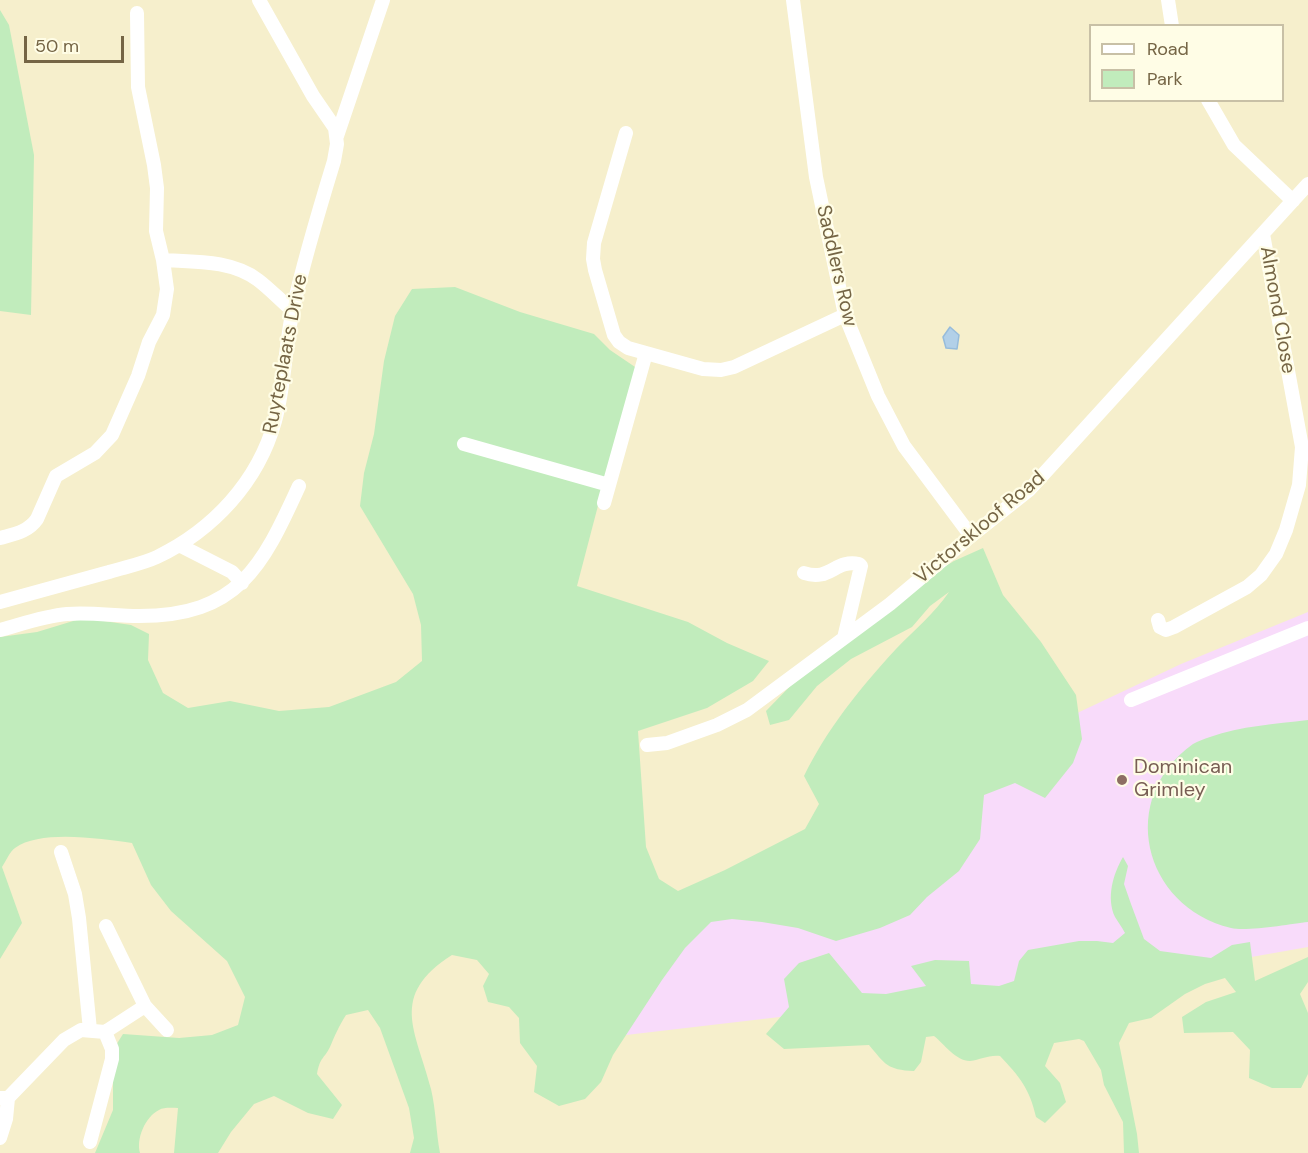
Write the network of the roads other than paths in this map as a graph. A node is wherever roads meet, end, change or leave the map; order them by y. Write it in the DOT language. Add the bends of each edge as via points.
graph roads {
  1 [pos="260,0"];
  2 [pos="383,0"];
  3 [pos="793,0"];
  4 [pos="1168,0"];
  5 [pos="137,13"];
  6 [pos="1172,24"];
  7 [pos="1209,102"];
  8 [pos="626,133"];
  9 [pos="337,136"];
  10 [pos="1308,184"];
  11 [pos="1293,201"];
  12 [pos="1263,234"];
  13 [pos="163,260"];
  14 [pos="293,311"];
  15 [pos="845,315"];
  16 [pos="646,353"];
  17 [pos="464,444"];
  18 [pos="609,485"];
  19 [pos="299,486"];
  20 [pos="604,503"];
  21 [pos="970,536"];
  22 [pos="0,538"];
  23 [pos="179,545"];
  24 [pos="804,573"];
  25 [pos="242,583"];
  26 [pos="0,602"];
  27 [pos="1158,620"];
  28 [pos="1308,628"];
  29 [pos="0,630"];
  30 [pos="844,638"];
  31 [pos="1131,700"];
  32 [pos="647,746"];
  33 [pos="61,852"];
  34 [pos="106,926"];
  35 [pos="145,1006"];
  36 [pos="90,1030"];
  37 [pos="167,1030"];
  38 [pos="105,1032"];
  39 [pos="4,1098"];
  40 [pos="0,1138"];
  41 [pos="90,1142"];
  1 -- 9 [label="street"];
  2 -- 9 [label="street, Ruyteplaats Drive"];
  3 -- 15 [label="street, Saddlers Row" via="816,177"];
  4 -- 6 [label="street"];
  5 -- 13 [label="street" via="138,87 154,165 156,231"];
  7 -- 11 [label="street" via="1234,145"];
  8 -- 16 [label="street" via="594,243 593,259 614,335 628,348"];
  9 -- 14 [label="street, Ruyteplaats Drive" via="334,161"];
  10 -- 11 [label="street, Victorskloof Road"];
  11 -- 12 [label="street, Victorskloof Road"];
  12 -- 21 [label="street, Victorskloof Road" via="1038,481"];
  12 -- 27 [label="street, Almond Close" via="1302,447 1299,485 1276,554 1261,575 1247,587 1174,627 1166,630"];
  13 -- 14 [label="street" via="217,264 244,273 258,280"];
  13 -- 22 [label="street" via="167,289 163,315 112,435 95,453 56,476 33,525"];
  14 -- 23 [label="street, Ruyteplaats Drive" via="277,412 267,446 238,495"];
  15 -- 16 [label="street" via="727,369 703,369"];
  15 -- 21 [label="street, Saddlers Row" via="878,396 904,446"];
  16 -- 18 [label="street"];
  17 -- 18 [label="street"];
  18 -- 20 [label="street"];
  19 -- 25 [label="street" via="274,538"];
  21 -- 30 [label="street, Victorskloof Road"];
  23 -- 25 [label="street" via="232,573"];
  23 -- 26 [label="street, Ruyteplaats Drive" via="151,560"];
  24 -- 30 [label="street" via="820,576 853,563 861,567"];
  25 -- 29 [label="street" via="222,598 181,613 65,614"];
  28 -- 31 [label="street"];
  30 -- 32 [label="street, Victorskloof Road" via="740,714 667,743"];
  33 -- 36 [label="street" via="79,918"];
  34 -- 35 [label="street"];
  35 -- 37 [label="street"];
  35 -- 38 [label="street"];
  36 -- 38 [label="street"];
  36 -- 39 [label="street" via="81,1030 64,1040"];
  38 -- 41 [label="street" via="112,1059"];
  39 -- 40 [label="street" via="6,1119"];
}
